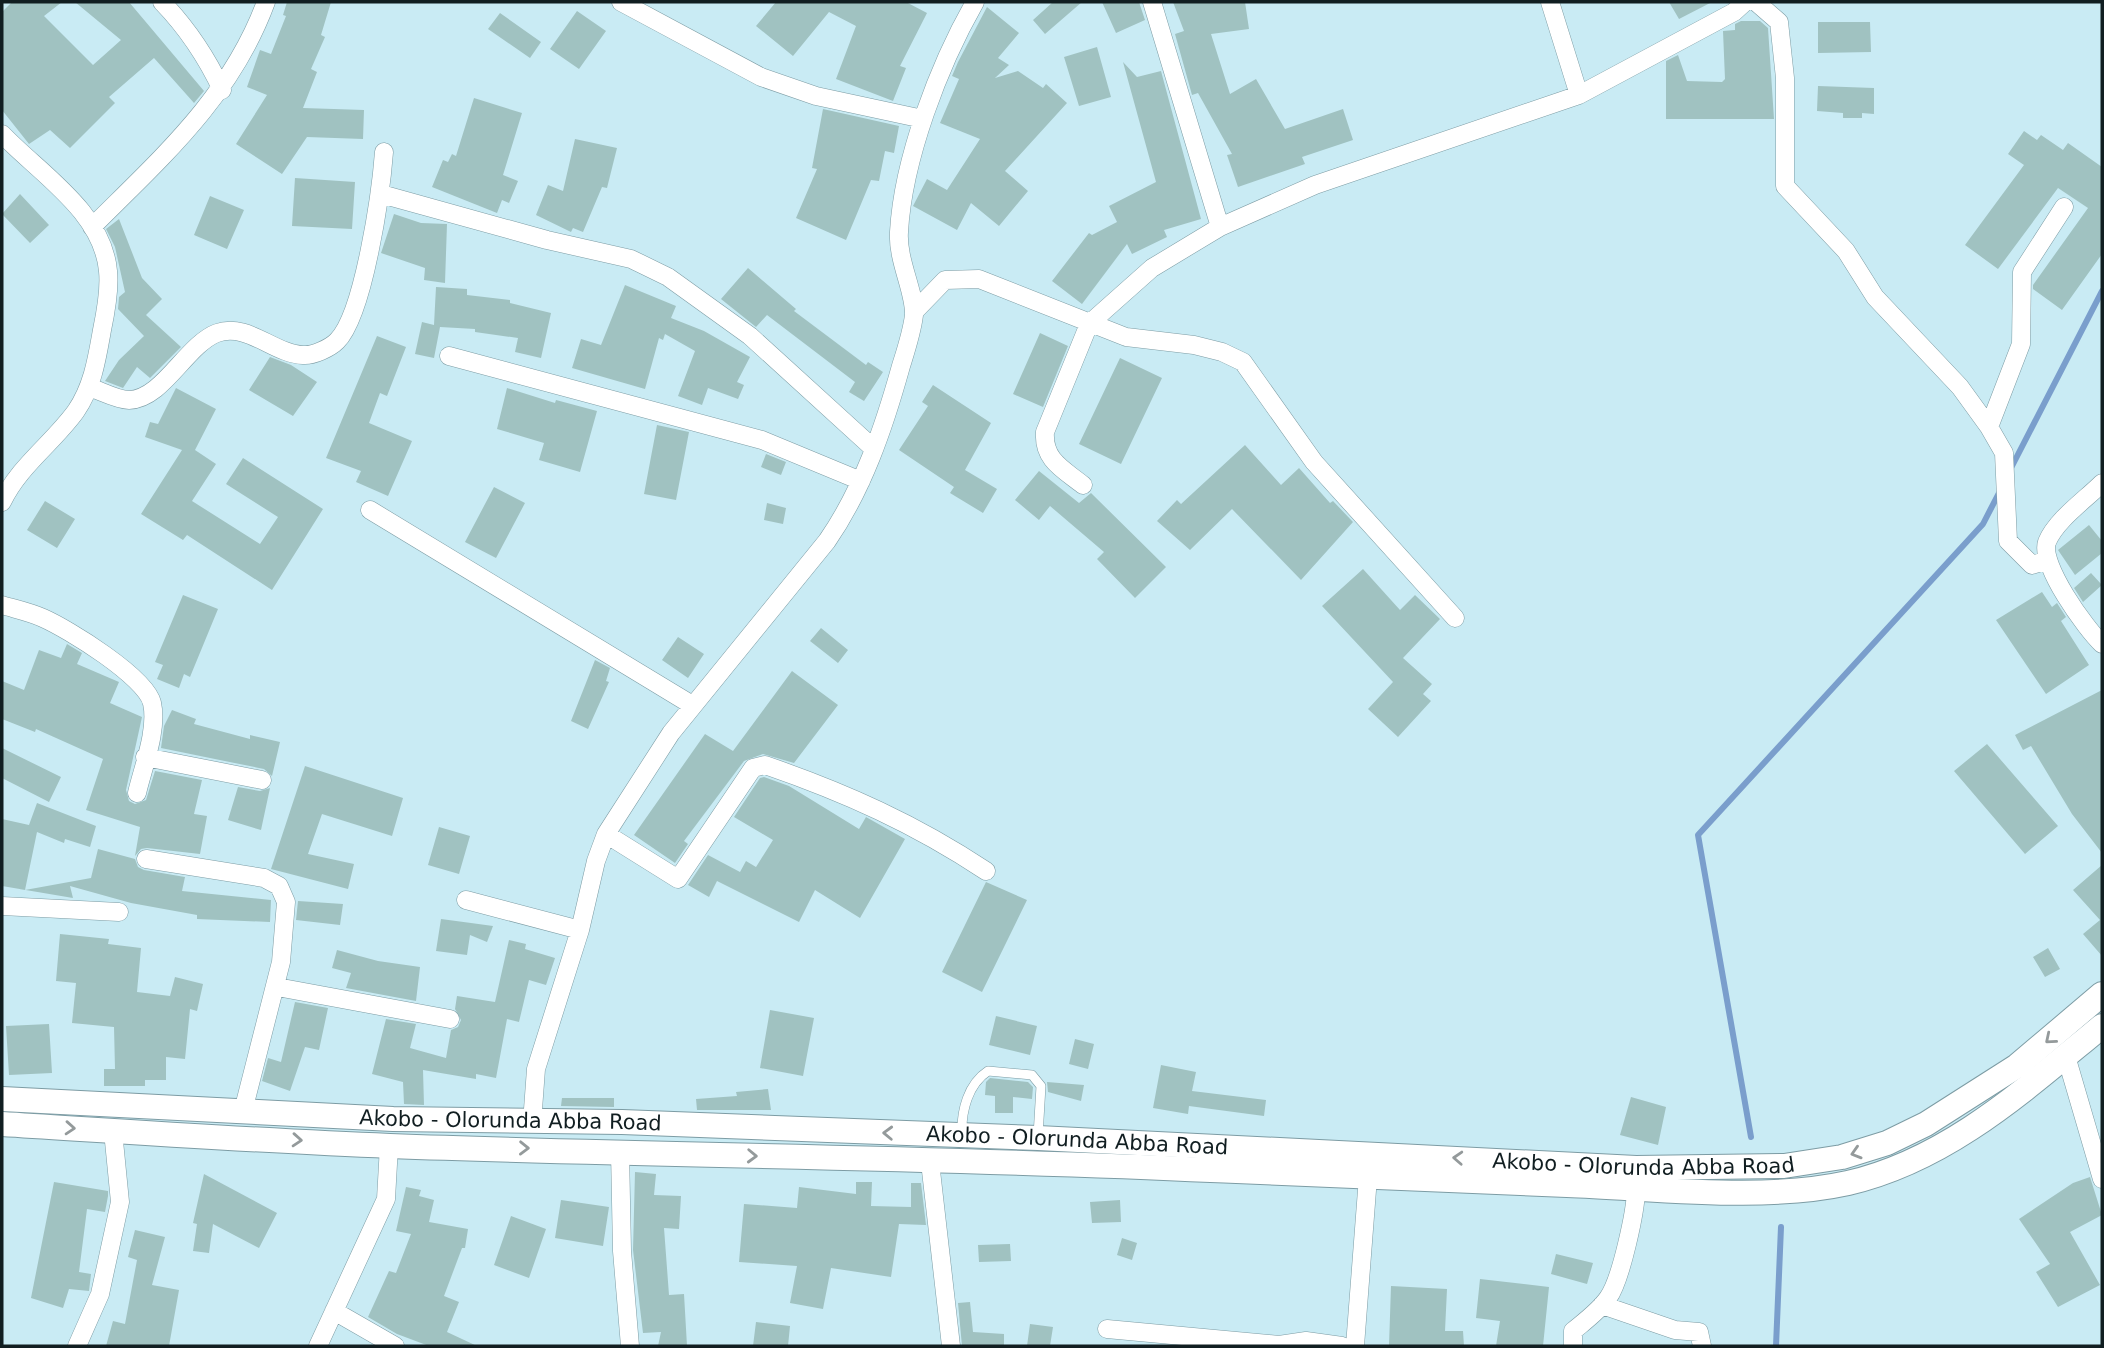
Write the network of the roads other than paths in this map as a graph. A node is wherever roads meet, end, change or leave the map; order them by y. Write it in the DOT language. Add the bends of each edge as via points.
graph roads {
  1 [pos="162,2"];
  2 [pos="266,2"];
  3 [pos="621,2"];
  4 [pos="975,2"];
  5 [pos="1152,2"];
  6 [pos="1550,2"];
  7 [pos="1745,2"];
  8 [pos="1756,2"];
  9 [pos="222,90"];
  10 [pos="1579,95"];
  11 [pos="923,119"];
  12 [pos="2,134"];
  13 [pos="384,152"];
  14 [pos="381,194"];
  15 [pos="2064,207"];
  16 [pos="92,227"];
  17 [pos="1220,227"];
  18 [pos="914,312"];
  19 [pos="1089,324"];
  20 [pos="449,356"];
  21 [pos="89,387"];
  22 [pos="1989,427"];
  23 [pos="873,448"];
  24 [pos="861,481"];
  25 [pos="2102,483"];
  26 [pos="1083,485"];
  27 [pos="2,502"];
  28 [pos="370,510"];
  29 [pos="2048,560"];
  30 [pos="2,605"];
  31 [pos="1455,618"];
  32 [pos="2102,644"];
  33 [pos="692,705"];
  34 [pos="145,757"];
  35 [pos="262,780"];
  36 [pos="137,793"];
  37 [pos="606,834"];
  38 [pos="146,859"];
  39 [pos="986,871"];
  40 [pos="466,900"];
  41 [pos="2,906"];
  42 [pos="120,912"];
  43 [pos="580,930"];
  44 [pos="277,987"];
  45 [pos="2102,994"];
  46 [pos="450,1019"];
  47 [pos="2102,1026"];
  48 [pos="2066,1056"];
  49 [pos="2,1099"];
  50 [pos="243,1111"];
  51 [pos="532,1122"];
  52 [pos="2,1124"];
  53 [pos="113,1131"];
  54 [pos="962,1136"];
  55 [pos="1038,1138"];
  56 [pos="389,1146"];
  57 [pos="620,1151"];
  58 [pos="930,1162"];
  59 [pos="1563,1174"];
  60 [pos="1368,1177"];
  61 [pos="2102,1179"];
  62 [pos="1636,1189"];
  63 [pos="1602,1306"];
  64 [pos="334,1311"];
  65 [pos="1107,1329"];
  66 [pos="77,1346"];
  67 [pos="318,1346"];
  68 [pos="395,1346"];
  69 [pos="630,1346"];
  70 [pos="951,1346"];
  71 [pos="1342,1346"];
  72 [pos="1355,1346"];
  73 [pos="1573,1346"];
  74 [pos="1703,1346"];
  1 -- 9 [label="street" via="206,56"];
  2 -- 9 [label="street"];
  3 -- 11 [label="street" via="761,77 816,96"];
  4 -- 11 [label="street"];
  5 -- 17 [label="street"];
  6 -- 10 [label="street"];
  7 -- 10 [label="street" via="1722,19"];
  8 -- 22 [label="street" via="1779,22 1785,78 1785,186 1846,251 1875,297 1960,387"];
  9 -- 16 [label="street"];
  10 -- 17 [label="street" via="1315,184"];
  11 -- 18 [label="street" via="898,233"];
  12 -- 16 [label="street" via="77,206"];
  13 -- 14 [label="street"];
  14 -- 21 [label="street" via="351,320 337,342 302,355 234,331 218,333 141,397 128,400"];
  14 -- 23 [label="street" via="631,259 668,277 750,336"];
  15 -- 22 [label="street" via="2022,272 2021,344"];
  16 -- 21 [label="street" via="108,271 105,314"];
  17 -- 19 [label="street" via="1153,268"];
  18 -- 19 [label="street" via="945,280 979,279"];
  18 -- 23 [label="street" via="892,399"];
  19 -- 26 [label="street" via="1045,432 1044,447 1048,457"];
  19 -- 31 [label="street" via="1126,337 1194,345 1243,362 1314,462"];
  20 -- 24 [label="street" via="762,440"];
  21 -- 27 [label="street"];
  22 -- 29 [label="street" via="2004,453 2008,541 2032,565"];
  23 -- 24 [label="street"];
  24 -- 33 [label="street" via="849,510 827,541"];
  25 -- 29 [label="street" via="2053,531 2046,545"];
  28 -- 33 [label="street"];
  29 -- 32 [label="street" via="2080,619"];
  30 -- 34 [label="street" via="43,617 99,652 144,688 152,702 153,720"];
  33 -- 37 [label="street"];
  34 -- 35 [label="street"];
  34 -- 36 [label="street"];
  37 -- 39 [label="street" via="678,879 753,768 765,765 932,835"];
  37 -- 43 [label="street"];
  38 -- 44 [label="street" via="264,878 279,886 286,902"];
  40 -- 43 [label="street"];
  41 -- 42 [label="street"];
  43 -- 51 [label="street" via="536,1069"];
  44 -- 46 [label="street"];
  44 -- 50 [label="street"];
  45 -- 59 [label="main road, Akobo - Olorunda Abba Road, one-way" via="2017,1066 1958,1107 1886,1143 1843,1157 1784,1166"];
  47 -- 48 [label="main road, Akobo - Olorunda Abba Road"];
  48 -- 61 [label="street"];
  48 -- 62 [label="main road, Akobo - Olorunda Abba Road" via="1971,1129 1888,1172 1843,1184 1784,1191"];
  49 -- 50 [label="main road, Akobo - Olorunda Abba Road"];
  50 -- 51 [label="main road, Akobo - Olorunda Abba Road"];
  54 -- 51 [label="main road, Akobo - Olorunda Abba Road, one-way"];
  52 -- 53 [label="main road, Akobo - Olorunda Abba Road, one-way"];
  53 -- 56 [label="main road, Akobo - Olorunda Abba Road, one-way"];
  53 -- 66 [label="street" via="120,1202 100,1294"];
  54 -- 55 [label="main road, Akobo - Olorunda Abba Road"];
  54 -- 55 [label="lane" via="972,1086 989,1071 1037,1079 1041,1086"];
  59 -- 55 [label="main road, Akobo - Olorunda Abba Road, one-way"];
  56 -- 57 [label="main road, Akobo - Olorunda Abba Road, one-way"];
  56 -- 64 [label="street" via="386,1199"];
  57 -- 58 [label="main road, Akobo - Olorunda Abba Road, one-way"];
  57 -- 69 [label="street"];
  58 -- 60 [label="main road, Akobo - Olorunda Abba Road" via="1037,1162"];
  58 -- 70 [label="street"];
  59 -- 60 [label="main road, Akobo - Olorunda Abba Road"];
  59 -- 62 [label="main road, Akobo - Olorunda Abba Road"];
  60 -- 72 [label="street"];
  62 -- 63 [label="street" via="1636,1210 1618,1279"];
  63 -- 73 [label="street" via="1573,1332"];
  63 -- 74 [label="street" via="1675,1330 1699,1332"];
  64 -- 67 [label="street"];
  64 -- 68 [label="street"];
  65 -- 71 [label="street" via="1279,1345 1306,1341"];
}
